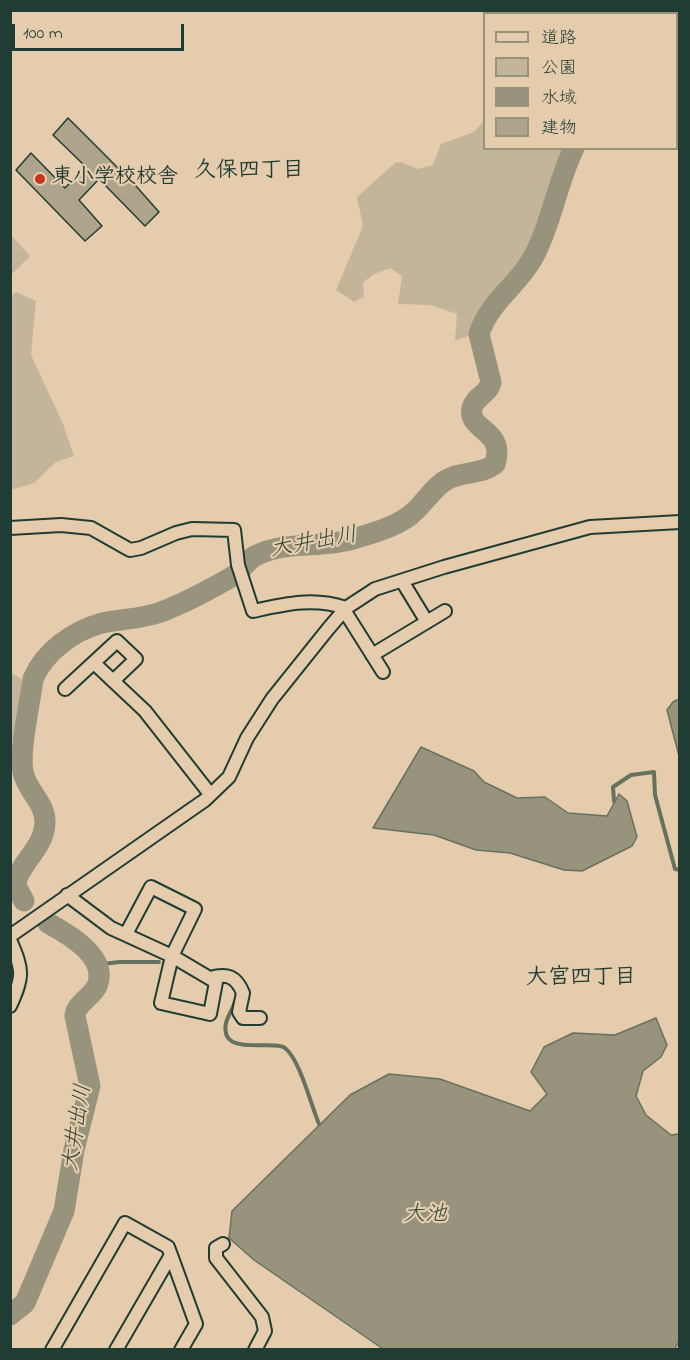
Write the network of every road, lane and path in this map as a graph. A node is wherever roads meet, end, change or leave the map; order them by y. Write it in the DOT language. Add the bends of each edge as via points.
graph roads {
  1 [pos="680,522"];
  2 [pos="10,528"];
  3 [pos="402,580"];
  4 [pos="345,609"];
  5 [pos="445,611"];
  6 [pos="427,622"];
  7 [pos="372,655"];
  8 [pos="94,663"];
  9 [pos="383,672"];
  10 [pos="113,681"];
  11 [pos="65,689"];
  12 [pos="210,794"];
  13 [pos="67,895"];
  14 [pos="126,934"];
  15 [pos="10,938"];
  16 [pos="172,956"];
  17 [pos="210,978"];
  18 [pos="10,1006"];
  19 [pos="260,1018"];
  20 [pos="223,1244"];
  21 [pos="171,1255"];
  22 [pos="52,1350"];
  23 [pos="116,1350"];
  24 [pos="181,1350"];
  25 [pos="255,1350"];
  1 -- 3 [label="street" via="591,527"];
  2 -- 4 [label="street" via="91,528 130,550 192,529 234,530 238,565 253,611 314,601"];
  3 -- 4 [label="street" via="375,589"];
  3 -- 6 [label="street"];
  4 -- 7 [label="street"];
  4 -- 12 [label="street" via="272,699 247,738 229,777"];
  5 -- 6 [label="street"];
  6 -- 7 [label="street"];
  7 -- 9 [label="street"];
  8 -- 10 [label="street"];
  8 -- 10 [label="street" via="117,641 136,659"];
  8 -- 11 [label="street"];
  10 -- 12 [label="street" via="145,711"];
  12 -- 13 [label="street"];
  13 -- 14 [label="street" via="111,928"];
  13 -- 15 [label="street"];
  14 -- 16 [label="street"];
  14 -- 16 [label="street" via="151,887 195,909"];
  15 -- 18 [label="street" via="22,980"];
  16 -- 17 [label="street"];
  16 -- 17 [label="street" via="161,1003 210,1014 216,982"];
  17 -- 19 [label="street" via="225,974 232,977 243,993 239,1012 243,1018"];
  20 -- 25 [label="street" via="216,1248 216,1258 262,1317 265,1331"];
  21 -- 22 [label="street" via="168,1247 125,1223"];
  21 -- 23 [label="street"];
  21 -- 24 [label="street" via="196,1324"];
}
